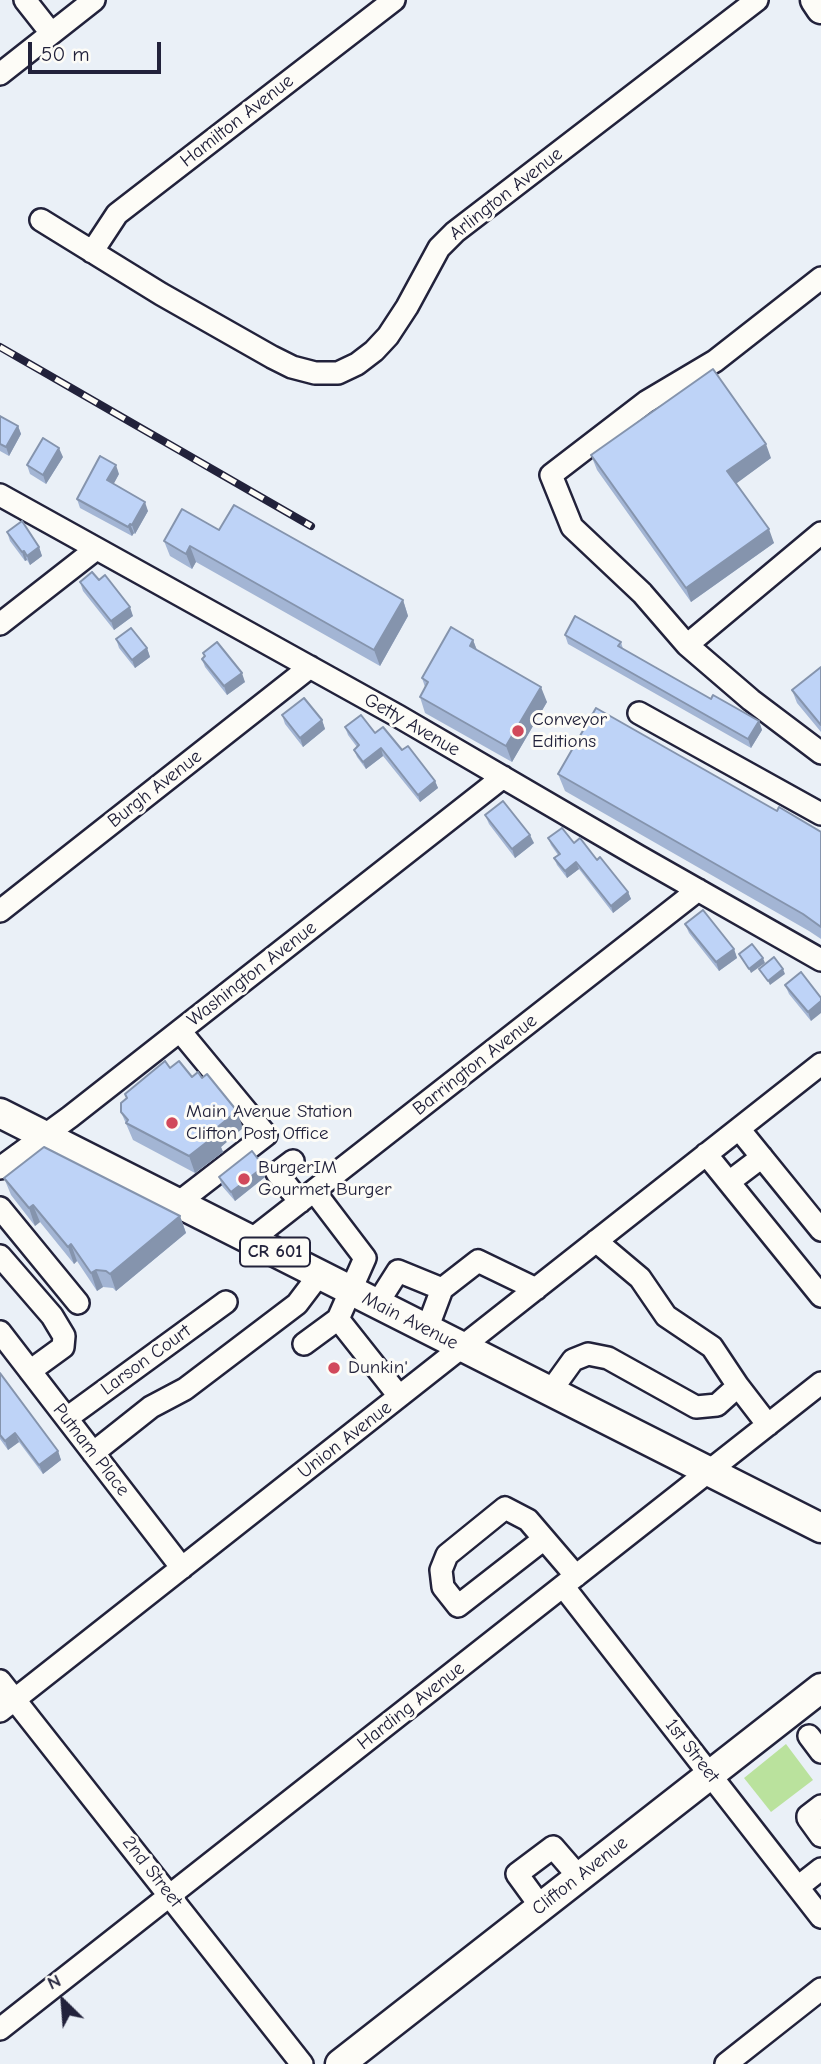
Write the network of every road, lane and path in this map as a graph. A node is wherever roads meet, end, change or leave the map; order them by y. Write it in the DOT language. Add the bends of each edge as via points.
graph roads {
  1 [pos="25,0"];
  2 [pos="94,0"];
  3 [pos="394,0"];
  4 [pos="757,0"];
  5 [pos="815,0"];
  6 [pos="821,9"];
  7 [pos="51,33"];
  8 [pos="0,74"];
  9 [pos="41,220"];
  10 [pos="92,252"];
  11 [pos="821,278"];
  12 [pos="0,495"];
  13 [pos="818,535"];
  14 [pos="96,549"];
  15 [pos="0,624"];
  16 [pos="687,645"];
  17 [pos="310,667"];
  18 [pos="639,713"];
  19 [pos="821,753"];
  20 [pos="503,777"];
  21 [pos="821,814"];
  22 [pos="698,890"];
  23 [pos="0,911"];
  24 [pos="821,960"];
  25 [pos="180,1031"];
  26 [pos="821,1064"];
  27 [pos="0,1113"];
  28 [pos="739,1129"];
  29 [pos="45,1136"];
  30 [pos="706,1154"];
  31 [pos="762,1157"];
  32 [pos="293,1161"];
  33 [pos="0,1168"];
  34 [pos="729,1182"];
  35 [pos="307,1197"];
  36 [pos="178,1203"];
  37 [pos="0,1208"];
  38 [pos="821,1230"];
  39 [pos="251,1240"];
  40 [pos="596,1241"];
  41 [pos="0,1256"];
  42 [pos="319,1275"];
  43 [pos="442,1289"];
  44 [pos="536,1289"];
  45 [pos="351,1291"];
  46 [pos="821,1296"];
  47 [pos="226,1301"];
  48 [pos="78,1303"];
  49 [pos="377,1304"];
  50 [pos="338,1319"];
  51 [pos="427,1329"];
  52 [pos="0,1332"];
  53 [pos="304,1344"];
  54 [pos="462,1347"];
  55 [pos="30,1371"];
  56 [pos="821,1383"];
  57 [pos="738,1386"];
  58 [pos="550,1392"];
  59 [pos="399,1396"];
  60 [pos="66,1418"];
  61 [pos="768,1425"];
  62 [pos="93,1453"];
  63 [pos="709,1472"];
  64 [pos="821,1528"];
  65 [pos="544,1539"];
  66 [pos="182,1568"];
  67 [pos="570,1581"];
  68 [pos="0,1681"];
  69 [pos="821,1688"];
  70 [pos="8,1705"];
  71 [pos="710,1774"];
  72 [pos="821,1806"];
  73 [pos="821,1836"];
  74 [pos="821,1869"];
  75 [pos="579,1877"];
  76 [pos="798,1887"];
  77 [pos="170,1895"];
  78 [pos="541,1907"];
  79 [pos="821,1917"];
  80 [pos="821,1989"];
  81 [pos="0,2029"];
  82 [pos="302,2064"];
  83 [pos="340,2064"];
  84 [pos="726,2064"];
  1 -- 7 [label="street"];
  2 -- 7 [label="street"];
  3 -- 10 [label="street, Hamilton Avenue" via="125,207"];
  4 -- 10 [label="street, Arlington Avenue" via="455,232 439,248 388,336 357,364 338,373 315,373 282,362"];
  5 -- 6 [label="main road"];
  7 -- 8 [label="street"];
  9 -- 10 [label="street, Arlington Avenue"];
  11 -- 16 [label="street" via="715,361 646,402 551,475 572,527 642,593"];
  12 -- 14 [label="street, Getty Avenue"];
  13 -- 16 [label="street"];
  14 -- 15 [label="street"];
  14 -- 17 [label="street, Getty Avenue"];
  16 -- 19 [label="street"];
  17 -- 20 [label="street, Getty Avenue"];
  17 -- 23 [label="street, Burgh Avenue"];
  18 -- 21 [label="street"];
  20 -- 22 [label="street, Getty Avenue"];
  20 -- 25 [label="street, Washington Avenue"];
  22 -- 24 [label="street, Getty Avenue"];
  22 -- 35 [label="street, Barrington Avenue"];
  25 -- 29 [label="street, Washington Avenue"];
  25 -- 36 [label="street" via="267,1135"];
  26 -- 28 [label="street, Union Avenue"];
  27 -- 29 [label="main road, Main Avenue / CR 601"];
  28 -- 30 [label="street, Union Avenue"];
  28 -- 31 [label="street"];
  29 -- 33 [label="street, Washington Avenue"];
  29 -- 36 [label="main road, Main Avenue / CR 601"];
  30 -- 34 [label="street"];
  30 -- 40 [label="street, Union Avenue"];
  31 -- 34 [label="street"];
  31 -- 38 [label="street"];
  32 -- 35 [label="street" via="277,1173"];
  34 -- 46 [label="street"];
  35 -- 39 [label="street, Barrington Avenue"];
  35 -- 45 [label="street" via="365,1258"];
  36 -- 39 [label="main road, Main Avenue / CR 601"];
  37 -- 48 [label="street"];
  39 -- 42 [label="main road, Main Avenue / CR 601"];
  40 -- 44 [label="street, Union Avenue"];
  40 -- 57 [label="street" via="640,1278 666,1316 712,1347"];
  41 -- 55 [label="street" via="64,1336 63,1347"];
  42 -- 45 [label="main road, Main Avenue / CR 601"];
  42 -- 62 [label="street" via="297,1304 185,1390 150,1407"];
  43 -- 44 [label="street" via="478,1261"];
  43 -- 49 [label="street" via="398,1271"];
  43 -- 51 [label="street"];
  44 -- 54 [label="street, Union Avenue"];
  45 -- 49 [label="main road, Main Avenue / CR 601"];
  45 -- 50 [label="street"];
  47 -- 60 [label="street, Larson Court"];
  49 -- 51 [label="main road, Main Avenue / CR 601"];
  50 -- 53 [label="street"];
  50 -- 59 [label="street"];
  51 -- 54 [label="main road, Main Avenue / CR 601"];
  52 -- 55 [label="street, Putnam Place"];
  54 -- 58 [label="main road, Main Avenue / CR 601"];
  54 -- 59 [label="street, Union Avenue"];
  55 -- 60 [label="street, Putnam Place"];
  56 -- 61 [label="street, Harding Avenue"];
  57 -- 58 [label="street" via="717,1405 696,1406 608,1358 588,1354 573,1360"];
  57 -- 61 [label="street"];
  58 -- 63 [label="main road, Main Avenue / CR 601"];
  59 -- 66 [label="street, Union Avenue"];
  60 -- 62 [label="street, Putnam Place"];
  61 -- 63 [label="street, Harding Avenue"];
  62 -- 66 [label="street, Putnam Place"];
  63 -- 64 [label="main road, Main Avenue / CR 601"];
  63 -- 67 [label="street, Harding Avenue"];
  65 -- 65 [label="street, 1st Street" via="528,1520 505,1508 447,1555 441,1570 443,1587 458,1606"];
  65 -- 67 [label="street, 1st Street"];
  66 -- 70 [label="street, Union Avenue"];
  67 -- 71 [label="street, 1st Street"];
  67 -- 77 [label="street, Harding Avenue"];
  68 -- 70 [label="street, 2nd Street"];
  69 -- 71 [label="main road, Clifton Avenue"];
  70 -- 77 [label="street, 2nd Street"];
  71 -- 75 [label="main road, Clifton Avenue"];
  71 -- 76 [label="street, 1st Street"];
  72 -- 73 [label="street" via="808,1818"];
  74 -- 76 [label="street"];
  75 -- 78 [label="main road, Clifton Avenue"];
  75 -- 78 [label="street" via="553,1847 517,1874"];
  76 -- 79 [label="street, 1st Street"];
  77 -- 81 [label="street, Harding Avenue"];
  77 -- 82 [label="street, 2nd Street"];
  78 -- 83 [label="main road, Clifton Avenue"];
  80 -- 84 [label="street"];
}
